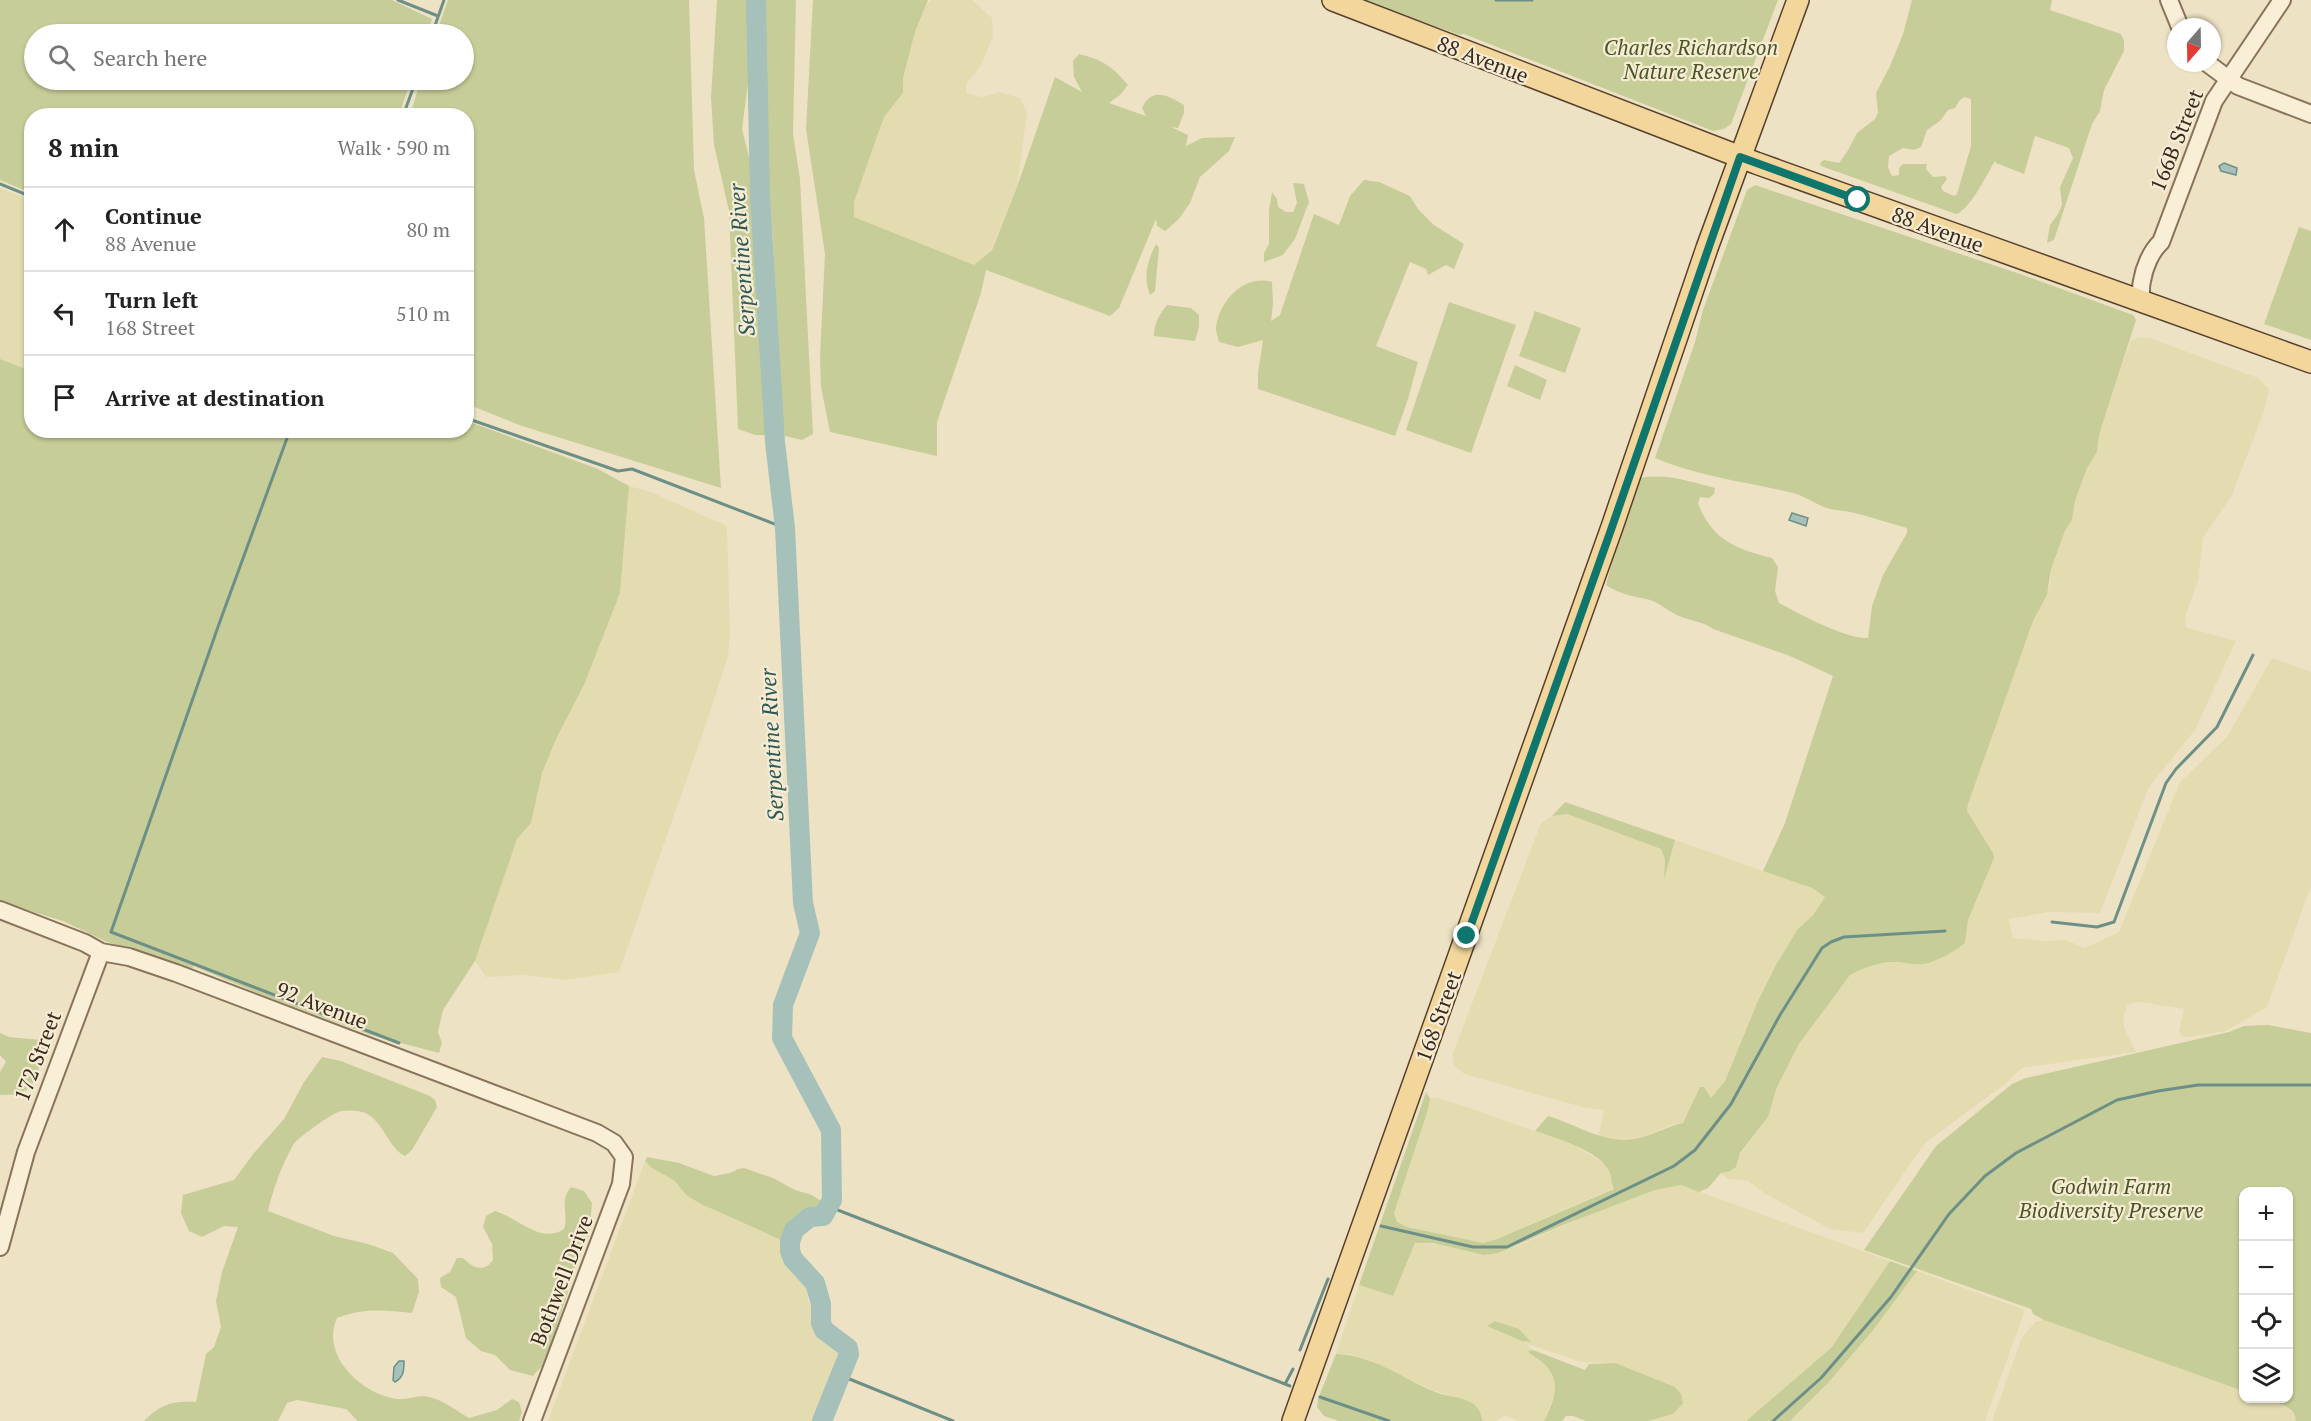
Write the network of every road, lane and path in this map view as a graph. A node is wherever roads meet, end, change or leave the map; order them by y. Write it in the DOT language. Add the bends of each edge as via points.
graph roads {
  1 [pos="1333,0"];
  2 [pos="1798,0"];
  3 [pos="2169,0"];
  4 [pos="2282,0"];
  5 [pos="2176,18"];
  6 [pos="2218,72"];
  7 [pos="2227,79"];
  8 [pos="2311,114"];
  9 [pos="1740,157"];
  10 [pos="2141,292"];
  11 [pos="2311,362"];
  12 [pos="0,910"];
  13 [pos="101,952"];
  14 [pos="622,1154"];
  15 [pos="0,1247"];
  16 [pos="532,1421"];
  17 [pos="1293,1421"];
  1 -- 9 [label="main road, 88 Avenue"];
  2 -- 9 [label="main road, 168 Street"];
  3 -- 5 [label="street"];
  4 -- 7 [label="street, 166B Street"];
  6 -- 7 [label="street"];
  7 -- 8 [label="street" via="2257,95"];
  7 -- 10 [label="street, 166B Street" via="2204,125 2161,242 2153,249"];
  9 -- 10 [label="main road, 88 Avenue"];
  9 -- 17 [label="main road, 168 Street"];
  10 -- 11 [label="main road, 88 Avenue"];
  12 -- 13 [label="street, 92 Avenue"];
  13 -- 14 [label="street, 92 Avenue" via="176,973 597,1132"];
  13 -- 15 [label="street, 172 Street" via="26,1152"];
  14 -- 16 [label="street, Bothwell Drive" via="621,1184"];
}
